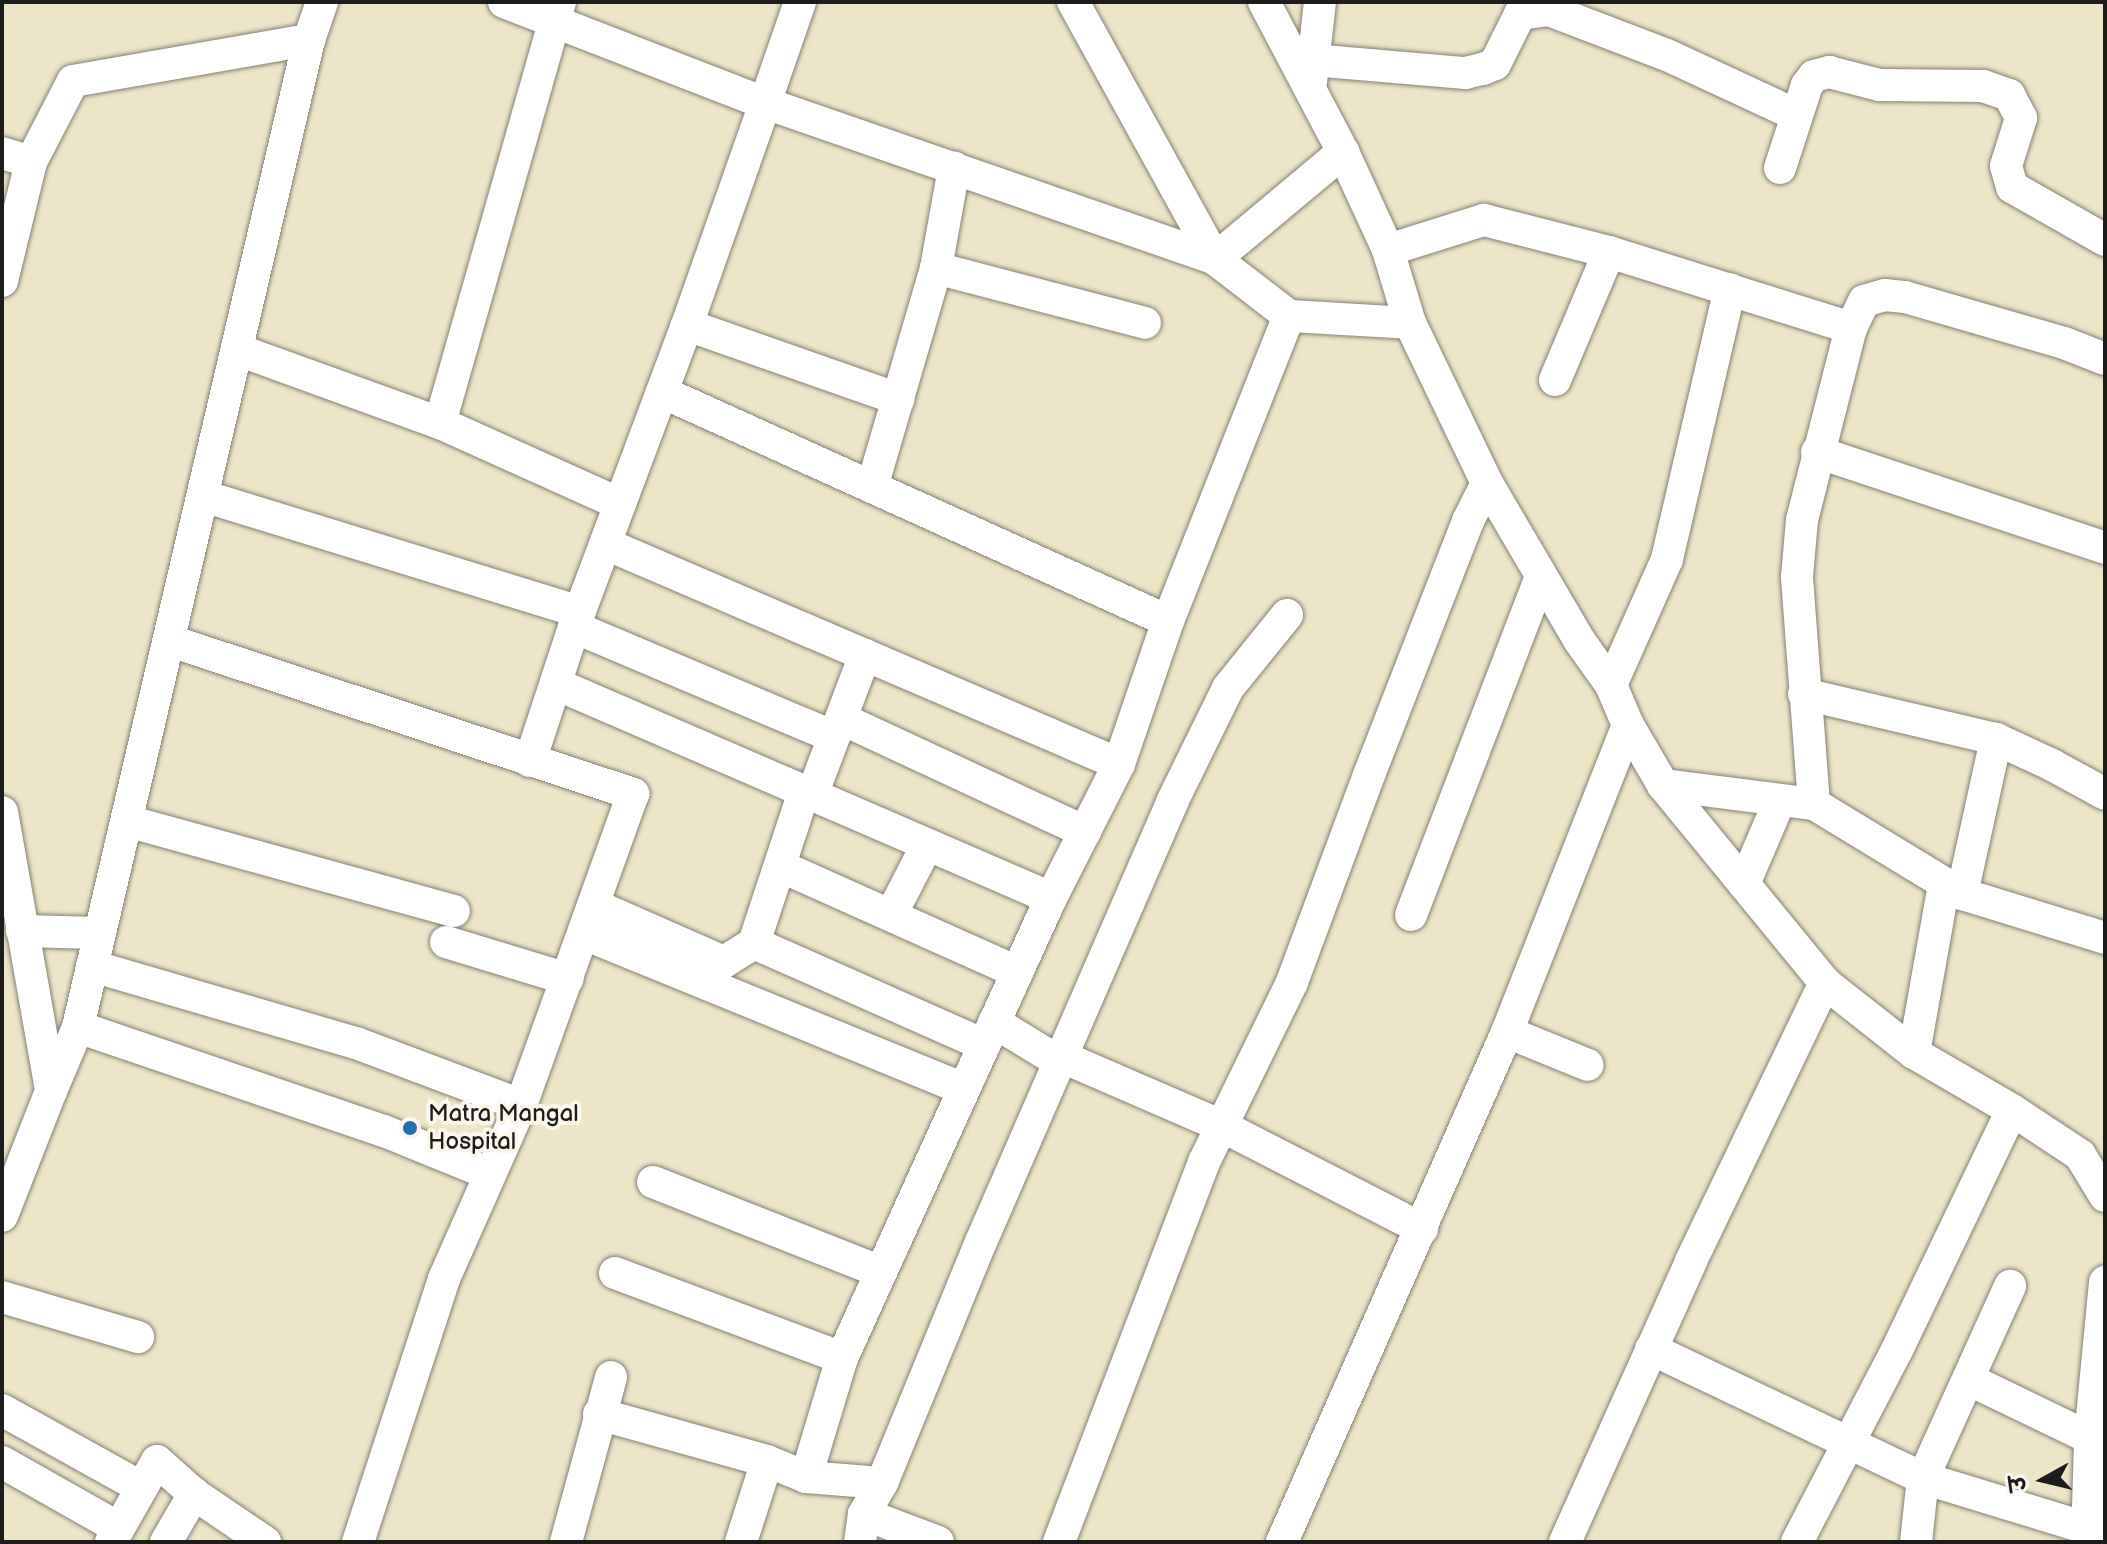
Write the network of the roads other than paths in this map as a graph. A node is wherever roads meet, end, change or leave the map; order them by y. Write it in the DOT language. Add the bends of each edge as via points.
graph roads {
  1 [pos="322,2"];
  2 [pos="504,2"];
  3 [pos="800,2"];
  4 [pos="1073,2"];
  5 [pos="1264,2"];
  6 [pos="1320,2"];
  7 [pos="558,11"];
  8 [pos="309,40"];
  9 [pos="1311,76"];
  10 [pos="765,103"];
  11 [pos="1796,115"];
  12 [pos="1343,152"];
  13 [pos="16,158"];
  14 [pos="954,168"];
  15 [pos="1780,168"];
  16 [pos="2105,240"];
  17 [pos="1388,250"];
  18 [pos="1609,252"];
  19 [pos="1215,259"];
  20 [pos="936,268"];
  21 [pos="2,281"];
  22 [pos="1730,289"];
  23 [pos="1289,316"];
  24 [pos="1145,323"];
  25 [pos="1410,323"];
  26 [pos="687,325"];
  27 [pos="1851,328"];
  28 [pos="238,350"];
  29 [pos="2105,359"];
  30 [pos="1555,380"];
  31 [pos="662,392"];
  32 [pos="898,399"];
  33 [pos="440,423"];
  34 [pos="1817,452"];
  35 [pos="1487,483"];
  36 [pos="872,487"];
  37 [pos="203,496"];
  38 [pos="620,504"];
  39 [pos="606,544"];
  40 [pos="2105,548"];
  41 [pos="1541,576"];
  42 [pos="1287,615"];
  43 [pos="577,619"];
  44 [pos="1168,621"];
  45 [pos="171,641"];
  46 [pos="865,655"];
  47 [pos="556,684"];
  48 [pos="1611,685"];
  49 [pos="1804,694"];
  50 [pos="1628,725"];
  51 [pos="838,728"];
  52 [pos="1996,739"];
  53 [pos="530,761"];
  54 [pos="1119,764"];
  55 [pos="1663,785"];
  56 [pos="808,793"];
  57 [pos="2105,794"];
  58 [pos="1780,800"];
  59 [pos="1814,804"];
  60 [pos="2,812"];
  61 [pos="127,821"];
  62 [pos="1085,832"];
  63 [pos="927,845"];
  64 [pos="780,866"];
  65 [pos="1744,884"];
  66 [pos="1953,889"];
  67 [pos="1051,898"];
  68 [pos="891,915"];
  69 [pos="1411,915"];
  70 [pos="589,919"];
  71 [pos="22,931"];
  72 [pos="99,933"];
  73 [pos="2105,938"];
  74 [pos="754,943"];
  75 [pos="92,966"];
  76 [pos="1017,972"];
  77 [pos="568,979"];
  78 [pos="1825,983"];
  79 [pos="78,1027"];
  80 [pos="1507,1032"];
  81 [pos="989,1033"];
  82 [pos="1914,1053"];
  83 [pos="1059,1058"];
  84 [pos="1588,1065"];
  85 [pos="964,1089"];
  86 [pos="51,1091"];
  87 [pos="521,1105"];
  88 [pos="2012,1110"];
  89 [pos="1222,1126"];
  90 [pos="490,1174"];
  91 [pos="653,1182"];
  92 [pos="2105,1196"];
  93 [pos="2,1216"];
  94 [pos="1422,1229"];
  95 [pos="881,1272"];
  96 [pos="615,1273"];
  97 [pos="2105,1282"];
  98 [pos="2010,1286"];
  99 [pos="2,1297"];
  100 [pos="138,1337"];
  101 [pos="1651,1349"];
  102 [pos="842,1358"];
  103 [pos="611,1377"];
  104 [pos="1970,1380"];
  105 [pos="2,1410"];
  106 [pos="599,1414"];
  107 [pos="2097,1434"];
  108 [pos="1849,1443"];
  109 [pos="767,1461"];
  110 [pos="2,1462"];
  111 [pos="806,1477"];
  112 [pos="1923,1478"];
  113 [pos="882,1483"];
  114 [pos="142,1488"];
  115 [pos="194,1494"];
  116 [pos="862,1528"];
  117 [pos="114,1534"];
  118 [pos="2087,1535"];
  119 [pos="166,1542"];
  120 [pos="265,1542"];
  121 [pos="358,1542"];
  122 [pos="566,1542"];
  123 [pos="741,1542"];
  124 [pos="938,1542"];
  125 [pos="1059,1542"];
  126 [pos="1282,1542"];
  127 [pos="1565,1542"];
  128 [pos="1797,1542"];
  129 [pos="1916,1542"];
  1 -- 8 [label="street"];
  2 -- 7 [label="street"];
  3 -- 10 [label="street"];
  4 -- 19 [label="street"];
  5 -- 9 [label="street"];
  6 -- 9 [label="street"];
  7 -- 10 [label="street"];
  7 -- 33 [label="street"];
  8 -- 13 [label="street" via="73,81"];
  8 -- 28 [label="street"];
  9 -- 11 [label="street" via="1483,69 1495,64 1520,14 1549,10 1667,55"];
  9 -- 12 [label="street"];
  10 -- 14 [label="street"];
  10 -- 26 [label="street"];
  11 -- 15 [label="street"];
  11 -- 16 [label="street" via="1807,85 1814,76 1829,72 1879,85 1963,84 2009,95 2021,118 2006,166 2012,187"];
  12 -- 17 [label="street"];
  12 -- 19 [label="street"];
  13 -- 21 [label="street"];
  14 -- 19 [label="street"];
  14 -- 20 [label="street"];
  17 -- 18 [label="street" via="1484,220"];
  17 -- 25 [label="street"];
  18 -- 22 [label="street"];
  18 -- 30 [label="street"];
  19 -- 23 [label="street"];
  20 -- 24 [label="street"];
  20 -- 32 [label="street"];
  22 -- 27 [label="street"];
  22 -- 48 [label="street" via="1667,559"];
  23 -- 25 [label="street"];
  23 -- 44 [label="street"];
  25 -- 35 [label="street"];
  26 -- 31 [label="street"];
  26 -- 32 [label="street"];
  27 -- 29 [label="street" via="1864,301 1905,297"];
  27 -- 34 [label="street"];
  28 -- 33 [label="street"];
  28 -- 37 [label="street"];
  31 -- 36 [label="street"];
  31 -- 38 [label="street"];
  32 -- 36 [label="street"];
  33 -- 38 [label="street"];
  34 -- 40 [label="street"];
  34 -- 49 [label="street" via="1802,520 1797,577"];
  35 -- 41 [label="street"];
  35 -- 89 [label="street" via="1374,761 1292,982"];
  36 -- 44 [label="street"];
  37 -- 43 [label="street"];
  37 -- 45 [label="street"];
  38 -- 39 [label="street"];
  39 -- 43 [label="street"];
  39 -- 46 [label="street"];
  41 -- 48 [label="street"];
  41 -- 69 [label="street"];
  42 -- 83 [label="street" via="1228,688"];
  43 -- 47 [label="street"];
  43 -- 51 [label="street"];
  44 -- 54 [label="street"];
  45 -- 53 [label="street"];
  45 -- 61 [label="street"];
  46 -- 51 [label="street"];
  46 -- 54 [label="street"];
  47 -- 53 [label="street"];
  47 -- 56 [label="street"];
  48 -- 50 [label="street"];
  49 -- 52 [label="street"];
  49 -- 59 [label="street"];
  50 -- 55 [label="street"];
  50 -- 80 [label="street"];
  51 -- 56 [label="street"];
  51 -- 62 [label="street"];
  52 -- 57 [label="street"];
  52 -- 66 [label="street"];
  53 -- 70 [label="street" via="633,794"];
  54 -- 62 [label="street"];
  55 -- 58 [label="street"];
  55 -- 65 [label="street"];
  56 -- 63 [label="street"];
  56 -- 64 [label="street"];
  58 -- 59 [label="street"];
  58 -- 65 [label="street"];
  59 -- 66 [label="street"];
  60 -- 71 [label="street"];
  61 -- 72 [label="street"];
  61 -- 77 [label="street" via="450,926"];
  62 -- 67 [label="street"];
  63 -- 67 [label="street"];
  63 -- 68 [label="street"];
  64 -- 68 [label="street"];
  64 -- 74 [label="street"];
  65 -- 78 [label="street"];
  66 -- 73 [label="street"];
  66 -- 82 [label="street"];
  67 -- 76 [label="street"];
  68 -- 76 [label="street"];
  70 -- 74 [label="street" via="724,962"];
  70 -- 77 [label="street"];
  70 -- 85 [label="street"];
  71 -- 72 [label="street"];
  71 -- 86 [label="street"];
  72 -- 75 [label="street"];
  74 -- 81 [label="street"];
  75 -- 79 [label="street"];
  75 -- 87 [label="street" via="356,1043"];
  76 -- 81 [label="street"];
  77 -- 87 [label="street"];
  78 -- 82 [label="street"];
  78 -- 101 [label="street"];
  79 -- 86 [label="street"];
  79 -- 90 [label="street" via="384,1131"];
  80 -- 84 [label="street"];
  80 -- 94 [label="street"];
  81 -- 83 [label="street"];
  81 -- 85 [label="street"];
  82 -- 88 [label="street"];
  83 -- 89 [label="street"];
  83 -- 113 [label="street"];
  85 -- 95 [label="street"];
  86 -- 93 [label="street"];
  87 -- 90 [label="street"];
  88 -- 92 [label="street" via="2080,1155"];
  88 -- 108 [label="street"];
  89 -- 94 [label="street"];
  89 -- 125 [label="street"];
  90 -- 121 [label="street" via="444,1279"];
  91 -- 95 [label="street"];
  94 -- 126 [label="street"];
  95 -- 102 [label="street"];
  96 -- 102 [label="street"];
  97 -- 107 [label="street"];
  98 -- 104 [label="street"];
  99 -- 100 [label="street"];
  101 -- 108 [label="street"];
  101 -- 127 [label="street"];
  102 -- 111 [label="street"];
  103 -- 106 [label="street"];
  104 -- 107 [label="street"];
  104 -- 112 [label="street"];
  105 -- 114 [label="street"];
  106 -- 109 [label="street"];
  106 -- 122 [label="street"];
  107 -- 118 [label="street"];
  108 -- 112 [label="street"];
  108 -- 128 [label="street"];
  109 -- 111 [label="street"];
  109 -- 123 [label="street"];
  110 -- 117 [label="street"];
  111 -- 113 [label="street"];
  112 -- 118 [label="street"];
  112 -- 129 [label="street"];
  113 -- 116 [label="street"];
  114 -- 115 [label="street" via="157,1461"];
  114 -- 117 [label="street"];
  115 -- 119 [label="street"];
  115 -- 120 [label="street"];
  116 -- 124 [label="street"];
}
